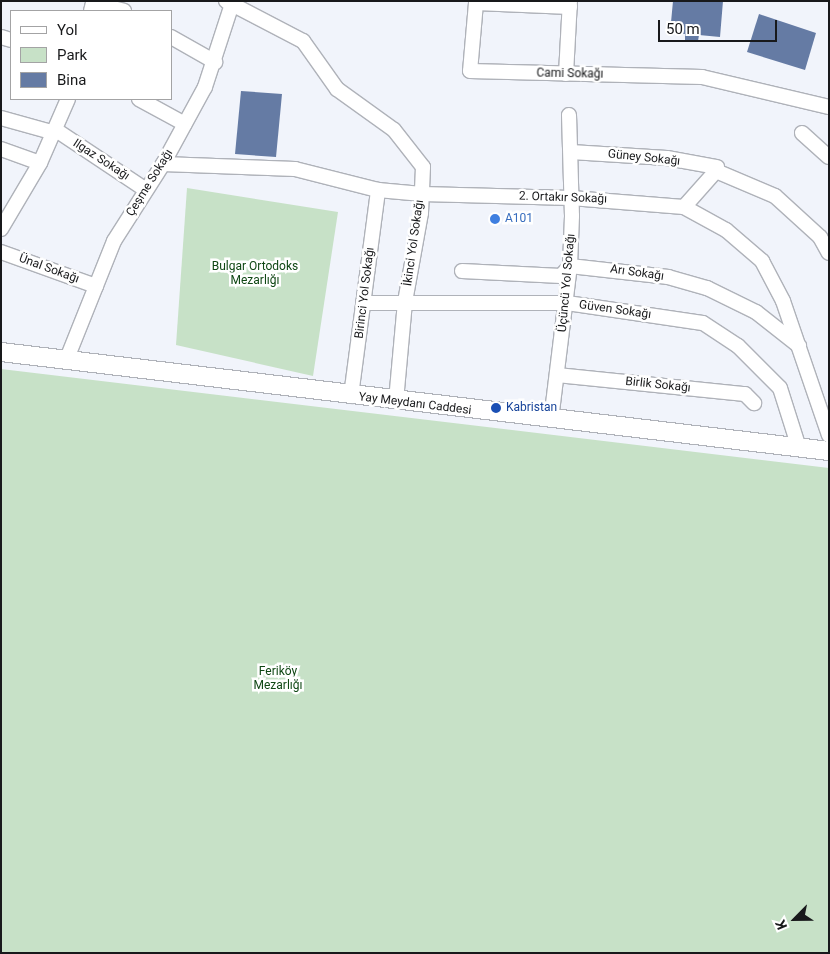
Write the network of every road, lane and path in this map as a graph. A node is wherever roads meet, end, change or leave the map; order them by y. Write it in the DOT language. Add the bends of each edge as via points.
graph roads {
  1 [pos="229,3"];
  2 [pos="570,4"];
  3 [pos="92,7"];
  4 [pos="116,10"];
  5 [pos="172,38"];
  6 [pos="215,62"];
  7 [pos="566,74"];
  8 [pos="68,100"];
  9 [pos="141,100"];
  10 [pos="829,107"];
  11 [pos="569,115"];
  12 [pos="1,118"];
  13 [pos="185,124"];
  14 [pos="55,132"];
  15 [pos="802,133"];
  16 [pos="1,149"];
  17 [pos="572,152"];
  18 [pos="829,157"];
  19 [pos="40,163"];
  20 [pos="163,164"];
  21 [pos="717,168"];
  22 [pos="146,190"];
  23 [pos="378,190"];
  24 [pos="422,194"];
  25 [pos="571,198"];
  26 [pos="684,208"];
  27 [pos="1,229"];
  28 [pos="1,252"];
  29 [pos="829,253"];
  30 [pos="570,266"];
  31 [pos="462,271"];
  32 [pos="96,286"];
  33 [pos="405,302"];
  34 [pos="363,303"];
  35 [pos="566,303"];
  36 [pos="799,346"];
  37 [pos="1,352"];
  38 [pos="66,361"];
  39 [pos="557,375"];
  40 [pos="351,396"];
  41 [pos="396,401"];
  42 [pos="754,403"];
  43 [pos="552,420"];
  44 [pos="829,436"];
  45 [pos="799,448"];
  46 [pos="829,451"];
  1 -- 6 [label="street, Çeşme Sokağı"];
  1 -- 24 [label="street, İkinci Yol Sokağı" via="303,41 337,90 394,130 423,167"];
  2 -- 7 [label="street"];
  2 -- 7 [label="street, Cami Sokağı" via="476,3 470,71"];
  3 -- 4 [label="street"];
  5 -- 6 [label="street"];
  6 -- 13 [label="street, Çeşme Sokağı"];
  7 -- 10 [label="street, Cami Sokağı" via="702,77"];
  8 -- 14 [label="street"];
  9 -- 13 [label="street"];
  11 -- 17 [label="street, Üçüncü Yol Sokağı"];
  12 -- 14 [label="street, Ilgaz Sokağı"];
  13 -- 20 [label="street, Çeşme Sokağı"];
  14 -- 19 [label="street"];
  14 -- 22 [label="street, Ilgaz Sokağı"];
  15 -- 18 [label="street"];
  16 -- 19 [label="street"];
  17 -- 21 [label="street, Güney Sokağı" via="667,158"];
  17 -- 25 [label="street, Üçüncü Yol Sokağı"];
  19 -- 27 [label="street"];
  20 -- 22 [label="street, Çeşme Sokağı"];
  20 -- 23 [label="street, 2. Ortakır Sokağı" via="295,169"];
  22 -- 32 [label="street, Çeşme Sokağı" via="114,241"];
  23 -- 24 [label="street, 2. Ortakır Sokağı"];
  23 -- 34 [label="street, Birinci Yol Sokağı"];
  24 -- 25 [label="street, 2. Ortakır Sokağı"];
  24 -- 33 [label="street, İkinci Yol Sokağı"];
  25 -- 26 [label="street, 2. Ortakır Sokağı"];
  25 -- 30 [label="street, Üçüncü Yol Sokağı"];
  26 -- 29 [label="street" via="716,171 775,196 820,237"];
  26 -- 36 [label="street, 2. Ortakır Sokağı" via="726,230 762,261"];
  28 -- 32 [label="street, Ünal Sokağı"];
  30 -- 31 [label="street" via="561,276"];
  30 -- 35 [label="street, Üçüncü Yol Sokağı"];
  30 -- 36 [label="street, Arı Sokağı" via="651,274 707,288 756,312"];
  32 -- 38 [label="street, Çeşme Sokağı"];
  33 -- 34 [label="street, Güven Sokağı"];
  33 -- 35 [label="street, Güven Sokağı"];
  33 -- 41 [label="street, İkinci Yol Sokağı"];
  34 -- 40 [label="street, Birinci Yol Sokağı"];
  35 -- 39 [label="street, Üçüncü Yol Sokağı"];
  35 -- 45 [label="street, Güven Sokağı" via="703,323 738,346 780,388"];
  36 -- 44 [label="street, 2. Ortakır Sokağı"];
  37 -- 38 [label="street, Yay Meydanı Caddesi"];
  38 -- 40 [label="street, Yay Meydanı Caddesi"];
  39 -- 42 [label="street, Birlik Sokağı" via="745,394"];
  39 -- 43 [label="street, Üçüncü Yol Sokağı"];
  40 -- 41 [label="street, Yay Meydanı Caddesi"];
  41 -- 43 [label="street, Yay Meydanı Caddesi"];
  43 -- 45 [label="street, Yay Meydanı Caddesi"];
  45 -- 46 [label="street, Yay Meydanı Caddesi"];
}
